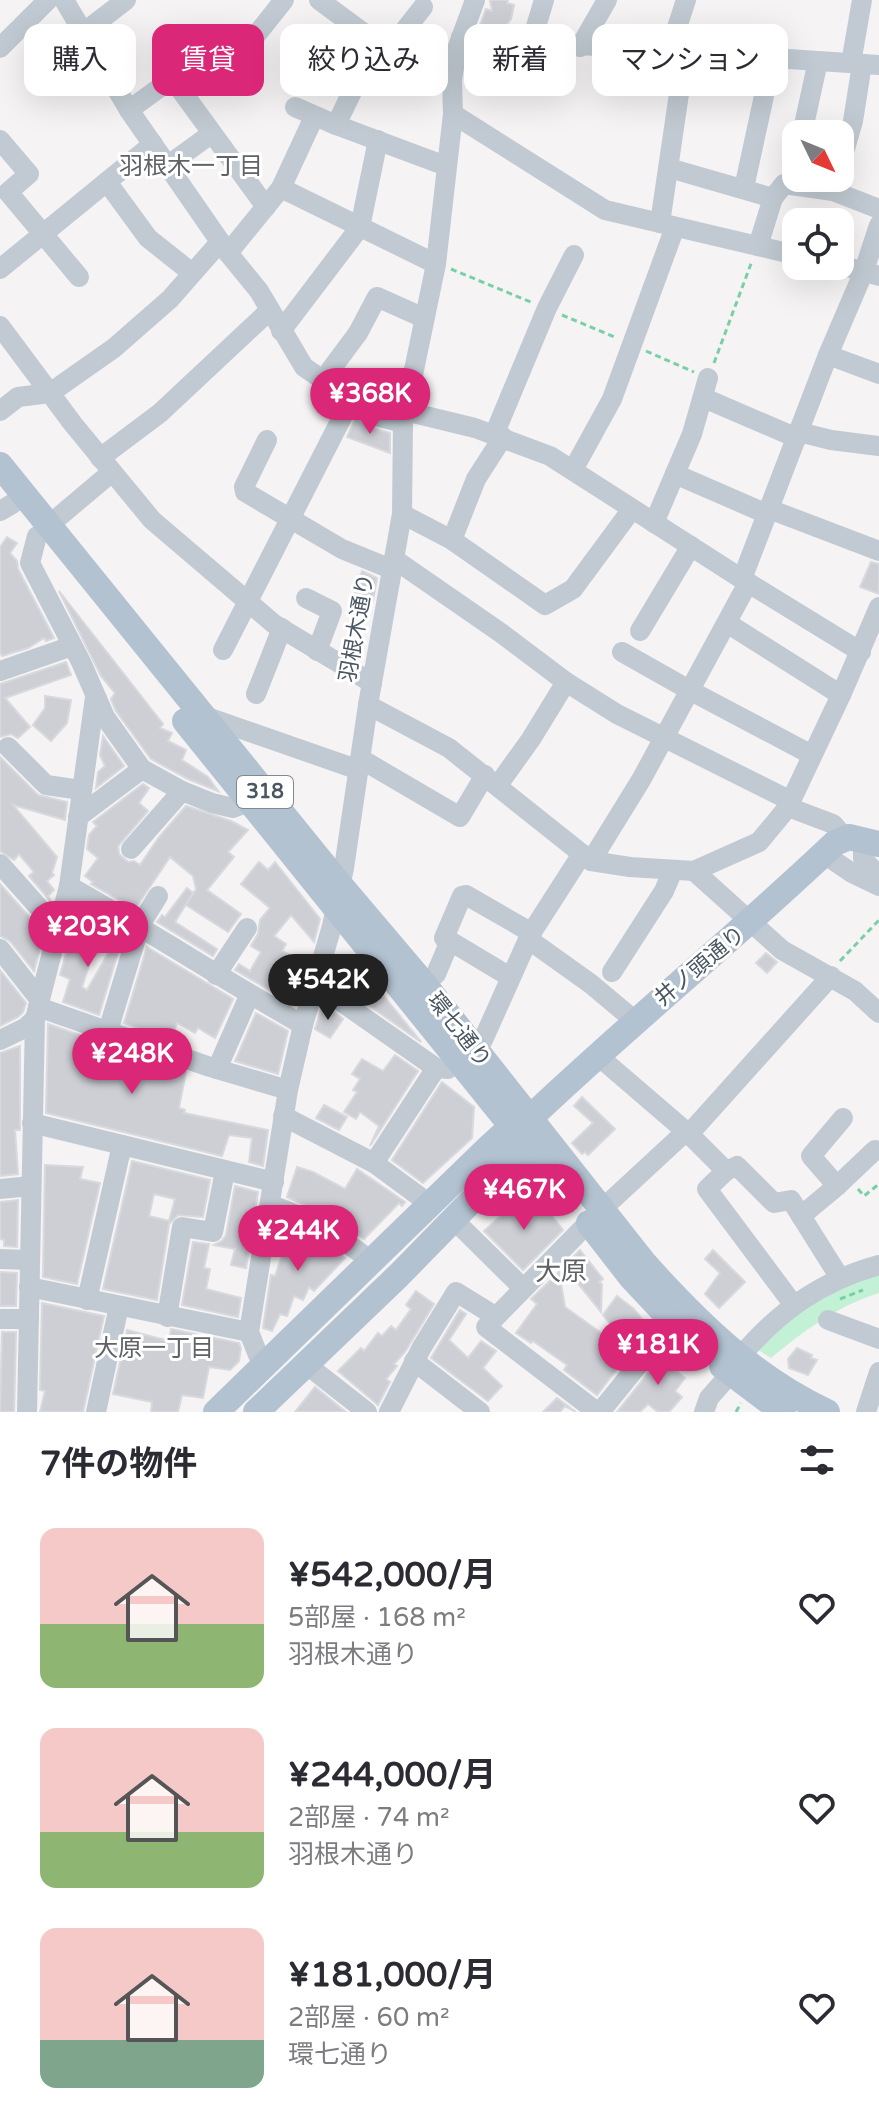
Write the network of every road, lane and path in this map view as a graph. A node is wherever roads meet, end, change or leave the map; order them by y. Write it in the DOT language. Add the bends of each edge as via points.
graph roads {
  1 [pos="48,0"];
  2 [pos="64,0"];
  3 [pos="126,0"];
  4 [pos="284,0"];
  5 [pos="319,0"];
  6 [pos="475,0"];
  7 [pos="544,0"];
  8 [pos="607,0"];
  9 [pos="686,0"];
  10 [pos="862,0"];
  11 [pos="342,6"];
  12 [pos="423,7"];
  13 [pos="78,24"];
  14 [pos="95,24"];
  15 [pos="360,24"];
  16 [pos="406,24"];
  17 [pos="537,24"];
  18 [pos="682,24"];
  19 [pos="264,25"];
  20 [pos="461,37"];
  21 [pos="464,37"];
  22 [pos="576,47"];
  23 [pos="580,47"];
  24 [pos="0,48"];
  25 [pos="592,48"];
  26 [pos="788,60"];
  27 [pos="818,61"];
  28 [pos="864,64"];
  29 [pos="448,78"];
  30 [pos="452,80"];
  31 [pos="152,93"];
  32 [pos="121,96"];
  33 [pos="185,96"];
  34 [pos="353,96"];
  35 [pos="674,96"];
  36 [pos="764,96"];
  37 [pos="295,107"];
  38 [pos="129,110"];
  39 [pos="453,114"];
  40 [pos="314,117"];
  41 [pos="805,120"];
  42 [pos="853,120"];
  43 [pos="336,125"];
  44 [pos="211,134"];
  45 [pos="0,140"];
  46 [pos="378,140"];
  47 [pos="153,144"];
  48 [pos="167,166"];
  49 [pos="446,166"];
  50 [pos="669,168"];
  51 [pos="107,182"];
  52 [pos="782,187"];
  53 [pos="281,188"];
  54 [pos="744,188"];
  55 [pos="847,192"];
  56 [pos="773,198"];
  57 [pos="266,207"];
  58 [pos="879,209"];
  59 [pos="668,225"];
  60 [pos="879,225"];
  61 [pos="360,227"];
  62 [pos="44,234"];
  63 [pos="758,246"];
  64 [pos="224,247"];
  65 [pos="782,252"];
  66 [pos="574,255"];
  67 [pos="436,264"];
  68 [pos="0,269"];
  69 [pos="192,273"];
  70 [pos="872,274"];
  71 [pos="79,277"];
  72 [pos="547,308"];
  73 [pos="270,310"];
  74 [pos="424,318"];
  75 [pos="0,326"];
  76 [pos="281,331"];
  77 [pos="631,344"];
  78 [pos="828,355"];
  79 [pos="879,374"];
  80 [pos="323,380"];
  81 [pos="706,388"];
  82 [pos="50,393"];
  83 [pos="352,398"];
  84 [pos="0,411"];
  85 [pos="404,417"];
  86 [pos="798,435"];
  87 [pos="498,436"];
  88 [pos="267,440"];
  89 [pos="879,446"];
  90 [pos="0,465"];
  91 [pos="106,465"];
  92 [pos="573,470"];
  93 [pos="675,474"];
  94 [pos="4,501"];
  95 [pos="632,509"];
  96 [pos="768,511"];
  97 [pos="402,514"];
  98 [pos="291,519"];
  99 [pos="654,523"];
  100 [pos="43,530"];
  101 [pos="452,540"];
  102 [pos="691,546"];
  103 [pos="879,551"];
  104 [pos="392,564"];
  105 [pos="745,581"];
  106 [pos="306,598"];
  107 [pos="248,600"];
  108 [pos="879,607"];
  109 [pos="727,623"];
  110 [pos="282,628"];
  111 [pos="640,631"];
  112 [pos="72,646"];
  113 [pos="223,650"];
  114 [pos="317,651"];
  115 [pos="622,652"];
  116 [pos="861,652"];
  117 [pos="0,671"];
  118 [pos="566,682"];
  119 [pos="372,683"];
  120 [pos="691,691"];
  121 [pos="256,694"];
  122 [pos="841,695"];
  123 [pos="95,697"];
  124 [pos="368,705"];
  125 [pos="204,716"];
  126 [pos="664,738"];
  127 [pos="8,747"];
  128 [pos="812,755"];
  129 [pos="360,765"];
  130 [pos="142,769"];
  131 [pos="491,780"];
  132 [pos="81,790"];
  133 [pos="182,791"];
  134 [pos="249,802"];
  135 [pos="788,803"];
  136 [pos="78,817"];
  137 [pos="862,840"];
  138 [pos="131,849"];
  139 [pos="824,854"];
  140 [pos="586,857"];
  141 [pos="0,864"];
  142 [pos="684,870"];
  143 [pos="879,876"];
  144 [pos="69,886"];
  145 [pos="879,886"];
  146 [pos="158,896"];
  147 [pos="338,897"];
  148 [pos="879,920"];
  149 [pos="750,923"];
  150 [pos="140,925"];
  151 [pos="57,928"];
  152 [pos="247,928"];
  153 [pos="530,936"];
  154 [pos="450,941"];
  155 [pos="0,949"];
  156 [pos="612,972"];
  157 [pos="216,975"];
  158 [pos="830,975"];
  159 [pos="510,977"];
  160 [pos="316,984"];
  161 [pos="424,984"];
  162 [pos="249,996"];
  163 [pos="37,1009"];
  164 [pos="879,1013"];
  165 [pos="635,1021"];
  166 [pos="303,1025"];
  167 [pos="108,1031"];
  168 [pos="0,1040"];
  169 [pos="597,1055"];
  170 [pos="456,1059"];
  171 [pos="217,1069"];
  172 [pos="288,1090"];
  173 [pos="283,1116"];
  174 [pos="843,1118"];
  175 [pos="32,1123"];
  176 [pos="522,1130"];
  177 [pos="689,1134"];
  178 [pos="122,1145"];
  179 [pos="875,1150"];
  180 [pos="374,1163"];
  181 [pos="225,1171"];
  182 [pos="726,1171"];
  183 [pos="274,1182"];
  184 [pos="31,1186"];
  185 [pos="837,1186"];
  186 [pos="0,1189"];
  187 [pos="271,1205"];
  188 [pos="442,1212"];
  189 [pos="801,1216"];
  190 [pos="595,1217"];
  191 [pos="428,1245"];
  192 [pos="0,1259"];
  193 [pos="29,1260"];
  194 [pos="371,1261"];
  195 [pos="879,1265"];
  196 [pos="840,1278"];
  197 [pos="29,1287"];
  198 [pos="523,1288"];
  199 [pos="87,1300"];
  200 [pos="793,1304"];
  201 [pos="119,1306"];
  202 [pos="167,1317"];
  203 [pos="0,1319"];
  204 [pos="29,1319"];
  205 [pos="828,1320"];
  206 [pos="673,1322"];
  207 [pos="496,1326"];
  208 [pos="249,1332"];
  209 [pos="879,1339"];
  210 [pos="414,1361"];
  211 [pos="265,1363"];
  212 [pos="307,1365"];
  213 [pos="735,1365"];
  214 [pos="879,1372"];
  215 [pos="27,1412"];
  216 [pos="96,1412"];
  217 [pos="216,1412"];
  218 [pos="256,1412"];
  219 [pos="367,1412"];
  220 [pos="389,1412"];
  221 [pos="480,1412"];
  222 [pos="598,1412"];
  223 [pos="704,1412"];
  224 [pos="783,1412"];
  225 [pos="827,1412"];
  226 [pos="866,1412"];
  1 -- 24 [label="street"];
  2 -- 13 [label="street"];
  3 -- 14 [label="street"];
  4 -- 19 [label="street"];
  5 -- 11 [label="street"];
  6 -- 20 [label="street, 羽根木通り"];
  7 -- 17 [label="street"];
  8 -- 23 [label="street"];
  9 -- 18 [label="street"];
  10 -- 28 [label="street"];
  11 -- 15 [label="street"];
  12 -- 16 [label="street"];
  20 -- 21 [label="street"];
  20 -- 30 [label="street, 羽根木通り"];
  22 -- 23 [label="street"];
  23 -- 25 [label="street"];
  26 -- 27 [label="street"];
  27 -- 28 [label="street"];
  27 -- 41 [label="street"];
  28 -- 42 [label="street"];
  29 -- 30 [label="street"];
  30 -- 39 [label="street, 羽根木通り"];
  31 -- 38 [label="street"];
  32 -- 38 [label="street"];
  33 -- 44 [label="street"];
  34 -- 43 [label="street"];
  35 -- 50 [label="street"];
  36 -- 54 [label="street"];
  37 -- 40 [label="street"];
  38 -- 47 [label="street"];
  39 -- 49 [label="street, 羽根木通り"];
  39 -- 59 [label="street" via="605,210"];
  40 -- 43 [label="street"];
  40 -- 53 [label="street"];
  43 -- 46 [label="street"];
  44 -- 48 [label="street"];
  44 -- 57 [label="street"];
  45 -- 62 [label="street" via="29,174 8,192"];
  46 -- 49 [label="street"];
  46 -- 61 [label="street"];
  47 -- 48 [label="street"];
  47 -- 51 [label="street"];
  48 -- 64 [label="street"];
  49 -- 67 [label="street, 羽根木通り"];
  50 -- 54 [label="street"];
  50 -- 59 [label="street"];
  51 -- 62 [label="street"];
  51 -- 69 [label="street" via="148,238"];
  52 -- 56 [label="street"];
  53 -- 57 [label="street"];
  53 -- 61 [label="street"];
  54 -- 56 [label="street"];
  55 -- 58 [label="street"];
  56 -- 63 [label="street"];
  57 -- 64 [label="street"];
  59 -- 63 [label="street"];
  59 -- 77 [label="street"];
  60 -- 70 [label="street"];
  61 -- 67 [label="street"];
  61 -- 76 [label="street"];
  62 -- 68 [label="street"];
  62 -- 71 [label="street"];
  63 -- 65 [label="street"];
  63 -- 81 [label="path"];
  64 -- 69 [label="street"];
  64 -- 73 [label="street"];
  66 -- 72 [label="street"];
  67 -- 72 [label="path"];
  67 -- 74 [label="street, 羽根木通り"];
  69 -- 82 [label="street" via="114,348"];
  70 -- 78 [label="street"];
  72 -- 77 [label="path"];
  72 -- 87 [label="street"];
  73 -- 76 [label="street"];
  73 -- 91 [label="street"];
  74 -- 80 [label="street" via="377,297"];
  74 -- 85 [label="street, 羽根木通り"];
  75 -- 82 [label="street"];
  76 -- 80 [label="street" via="304,367"];
  77 -- 81 [label="path"];
  77 -- 92 [label="street" via="612,399"];
  78 -- 79 [label="street"];
  78 -- 86 [label="street"];
  80 -- 83 [label="street"];
  81 -- 86 [label="street"];
  81 -- 93 [label="street"];
  82 -- 84 [label="street" via="18,397"];
  82 -- 91 [label="street"];
  83 -- 85 [label="street" via="376,416"];
  83 -- 98 [label="street"];
  85 -- 87 [label="street"];
  85 -- 97 [label="street, 羽根木通り"];
  86 -- 89 [label="street"];
  86 -- 96 [label="street"];
  87 -- 92 [label="street"];
  87 -- 101 [label="street"];
  88 -- 98 [label="street" via="245,492"];
  90 -- 100 [label="main road, 環七通り / 318"];
  91 -- 100 [label="street"];
  91 -- 107 [label="street" via="152,520"];
  92 -- 95 [label="street"];
  93 -- 96 [label="street"];
  93 -- 99 [label="street"];
  94 -- 100 [label="main road, 環七通り / 318"];
  95 -- 99 [label="street"];
  95 -- 101 [label="street" via="573,589 545,605"];
  96 -- 103 [label="street"];
  96 -- 105 [label="street"];
  97 -- 101 [label="street"];
  97 -- 104 [label="street, 羽根木通り"];
  98 -- 104 [label="street" via="342,549"];
  98 -- 107 [label="street"];
  99 -- 102 [label="street"];
  100 -- 112 [label="street" via="30,563"];
  100 -- 125 [label="main road, 環七通り / 318"];
  100 -- 134 [label="main road, 環七通り / 318"];
  102 -- 105 [label="street"];
  102 -- 111 [label="street"];
  104 -- 118 [label="street" via="501,633"];
  104 -- 119 [label="street, 羽根木通り"];
  105 -- 109 [label="street"];
  105 -- 116 [label="street"];
  106 -- 114 [label="street" via="332,611"];
  107 -- 110 [label="street"];
  107 -- 113 [label="street"];
  108 -- 116 [label="street"];
  109 -- 120 [label="street"];
  109 -- 122 [label="street"];
  110 -- 114 [label="street"];
  110 -- 121 [label="street"];
  112 -- 117 [label="street"];
  112 -- 123 [label="street"];
  114 -- 119 [label="street"];
  115 -- 120 [label="street"];
  116 -- 122 [label="street"];
  118 -- 126 [label="street"];
  118 -- 131 [label="street" via="531,739"];
  119 -- 124 [label="street, 羽根木通り"];
  120 -- 126 [label="street"];
  120 -- 128 [label="street"];
  122 -- 128 [label="street"];
  123 -- 130 [label="street"];
  123 -- 132 [label="street"];
  124 -- 129 [label="street, 羽根木通り"];
  124 -- 131 [label="street" via="449,748"];
  125 -- 129 [label="street"];
  125 -- 147 [label="main road, 環七通り / 318"];
  126 -- 135 [label="street"];
  126 -- 140 [label="street"];
  127 -- 132 [label="street" via="46,785"];
  128 -- 135 [label="street"];
  129 -- 131 [label="street" via="460,817"];
  129 -- 147 [label="street, 羽根木通り"];
  130 -- 133 [label="street"];
  130 -- 136 [label="street"];
  131 -- 140 [label="street"];
  132 -- 136 [label="street"];
  133 -- 134 [label="street" via="233,808"];
  133 -- 138 [label="street"];
  134 -- 147 [label="main road, 環七通り / 318"];
  135 -- 137 [label="street"];
  135 -- 142 [label="street" via="759,842"];
  136 -- 144 [label="street"];
  137 -- 139 [label="main road, 井ノ頭通り"];
  137 -- 143 [label="street" via="863,859"];
  139 -- 145 [label="street"];
  139 -- 149 [label="main road, 井ノ頭通り"];
  140 -- 142 [label="street"];
  140 -- 153 [label="street"];
  141 -- 151 [label="street"];
  142 -- 149 [label="street"];
  142 -- 156 [label="street" via="664,891"];
  144 -- 150 [label="street"];
  144 -- 151 [label="street"];
  146 -- 150 [label="street"];
  147 -- 160 [label="street, 羽根木通り"];
  147 -- 161 [label="main road, 環七通り / 318"];
  147 -- 170 [label="main road, 環七通り / 318"];
  148 -- 158 [label="path"];
  149 -- 158 [label="street" via="782,950"];
  149 -- 165 [label="main road, 井ノ頭通り"];
  150 -- 157 [label="street"];
  150 -- 167 [label="street"];
  151 -- 163 [label="street"];
  152 -- 157 [label="street"];
  153 -- 154 [label="street" via="466,895 444,938"];
  153 -- 159 [label="street"];
  153 -- 165 [label="street"];
  154 -- 159 [label="street"];
  154 -- 161 [label="street" via="436,974"];
  155 -- 163 [label="street"];
  157 -- 162 [label="street"];
  158 -- 164 [label="street"];
  158 -- 177 [label="street"];
  159 -- 170 [label="street" via="483,1040"];
  160 -- 166 [label="street, 羽根木通り"];
  160 -- 170 [label="street"];
  161 -- 170 [label="main road, 環七通り / 318"];
  162 -- 166 [label="street"];
  162 -- 171 [label="street"];
  163 -- 167 [label="street"];
  163 -- 168 [label="street" via="25,1028"];
  163 -- 175 [label="street"];
  165 -- 169 [label="main road, 井ノ頭通り"];
  166 -- 172 [label="street, 羽根木通り"];
  167 -- 171 [label="street"];
  169 -- 176 [label="main road, 井ノ頭通り"];
  169 -- 177 [label="street"];
  170 -- 176 [label="main road, 環七通り / 318"];
  170 -- 180 [label="street"];
  171 -- 172 [label="street"];
  172 -- 173 [label="street, 羽根木通り"];
  173 -- 180 [label="street"];
  173 -- 183 [label="street, 羽根木通り"];
  174 -- 185 [label="street" via="811,1156"];
  175 -- 178 [label="street"];
  175 -- 184 [label="street"];
  176 -- 188 [label="main road, 井ノ頭通り"];
  176 -- 190 [label="main road, 環七通り / 318"];
  177 -- 182 [label="street"];
  177 -- 190 [label="street"];
  178 -- 181 [label="street"];
  178 -- 199 [label="street"];
  179 -- 185 [label="street"];
  180 -- 188 [label="street"];
  181 -- 183 [label="street"];
  181 -- 202 [label="street" via="213,1232 182,1227"];
  182 -- 189 [label="street" via="737,1166 774,1203 791,1200"];
  182 -- 200 [label="street" via="707,1189"];
  183 -- 187 [label="street, 羽根木通り"];
  184 -- 186 [label="street"];
  184 -- 193 [label="street"];
  185 -- 189 [label="street"];
  187 -- 194 [label="street" via="317,1223"];
  187 -- 208 [label="street, 羽根木通り"];
  188 -- 191 [label="main road, 井ノ頭通り"];
  188 -- 194 [label="main road, 井ノ頭通り"];
  188 -- 198 [label="street"];
  189 -- 196 [label="street"];
  190 -- 198 [label="street"];
  190 -- 206 [label="main road, 環七通り / 318" via="631,1277"];
  190 -- 213 [label="main road, 環七通り / 318"];
  191 -- 194 [label="main road" via="426,1233 418,1233"];
  191 -- 212 [label="main road, 井ノ頭通り"];
  192 -- 193 [label="street"];
  193 -- 197 [label="street"];
  194 -- 211 [label="main road, 井ノ頭通り"];
  195 -- 196 [label="street"];
  196 -- 200 [label="street"];
  197 -- 199 [label="street"];
  197 -- 204 [label="street"];
  198 -- 207 [label="street"];
  199 -- 201 [label="street"];
  200 -- 213 [label="street"];
  201 -- 202 [label="street"];
  201 -- 216 [label="street"];
  202 -- 208 [label="street"];
  203 -- 204 [label="street"];
  204 -- 215 [label="street"];
  205 -- 209 [label="street"];
  206 -- 213 [label="main road, 環七通り / 318"];
  206 -- 222 [label="street"];
  207 -- 210 [label="street" via="456,1292"];
  207 -- 222 [label="street"];
  208 -- 211 [label="street"];
  210 -- 220 [label="street"];
  210 -- 221 [label="street"];
  211 -- 217 [label="main road, 井ノ頭通り"];
  212 -- 218 [label="main road, 井ノ頭通り"];
  212 -- 219 [label="street"];
  213 -- 223 [label="street"];
  213 -- 224 [label="main road, 環七通り / 318"];
  213 -- 225 [label="main road, 環七通り / 318"];
  214 -- 226 [label="street"];
}
